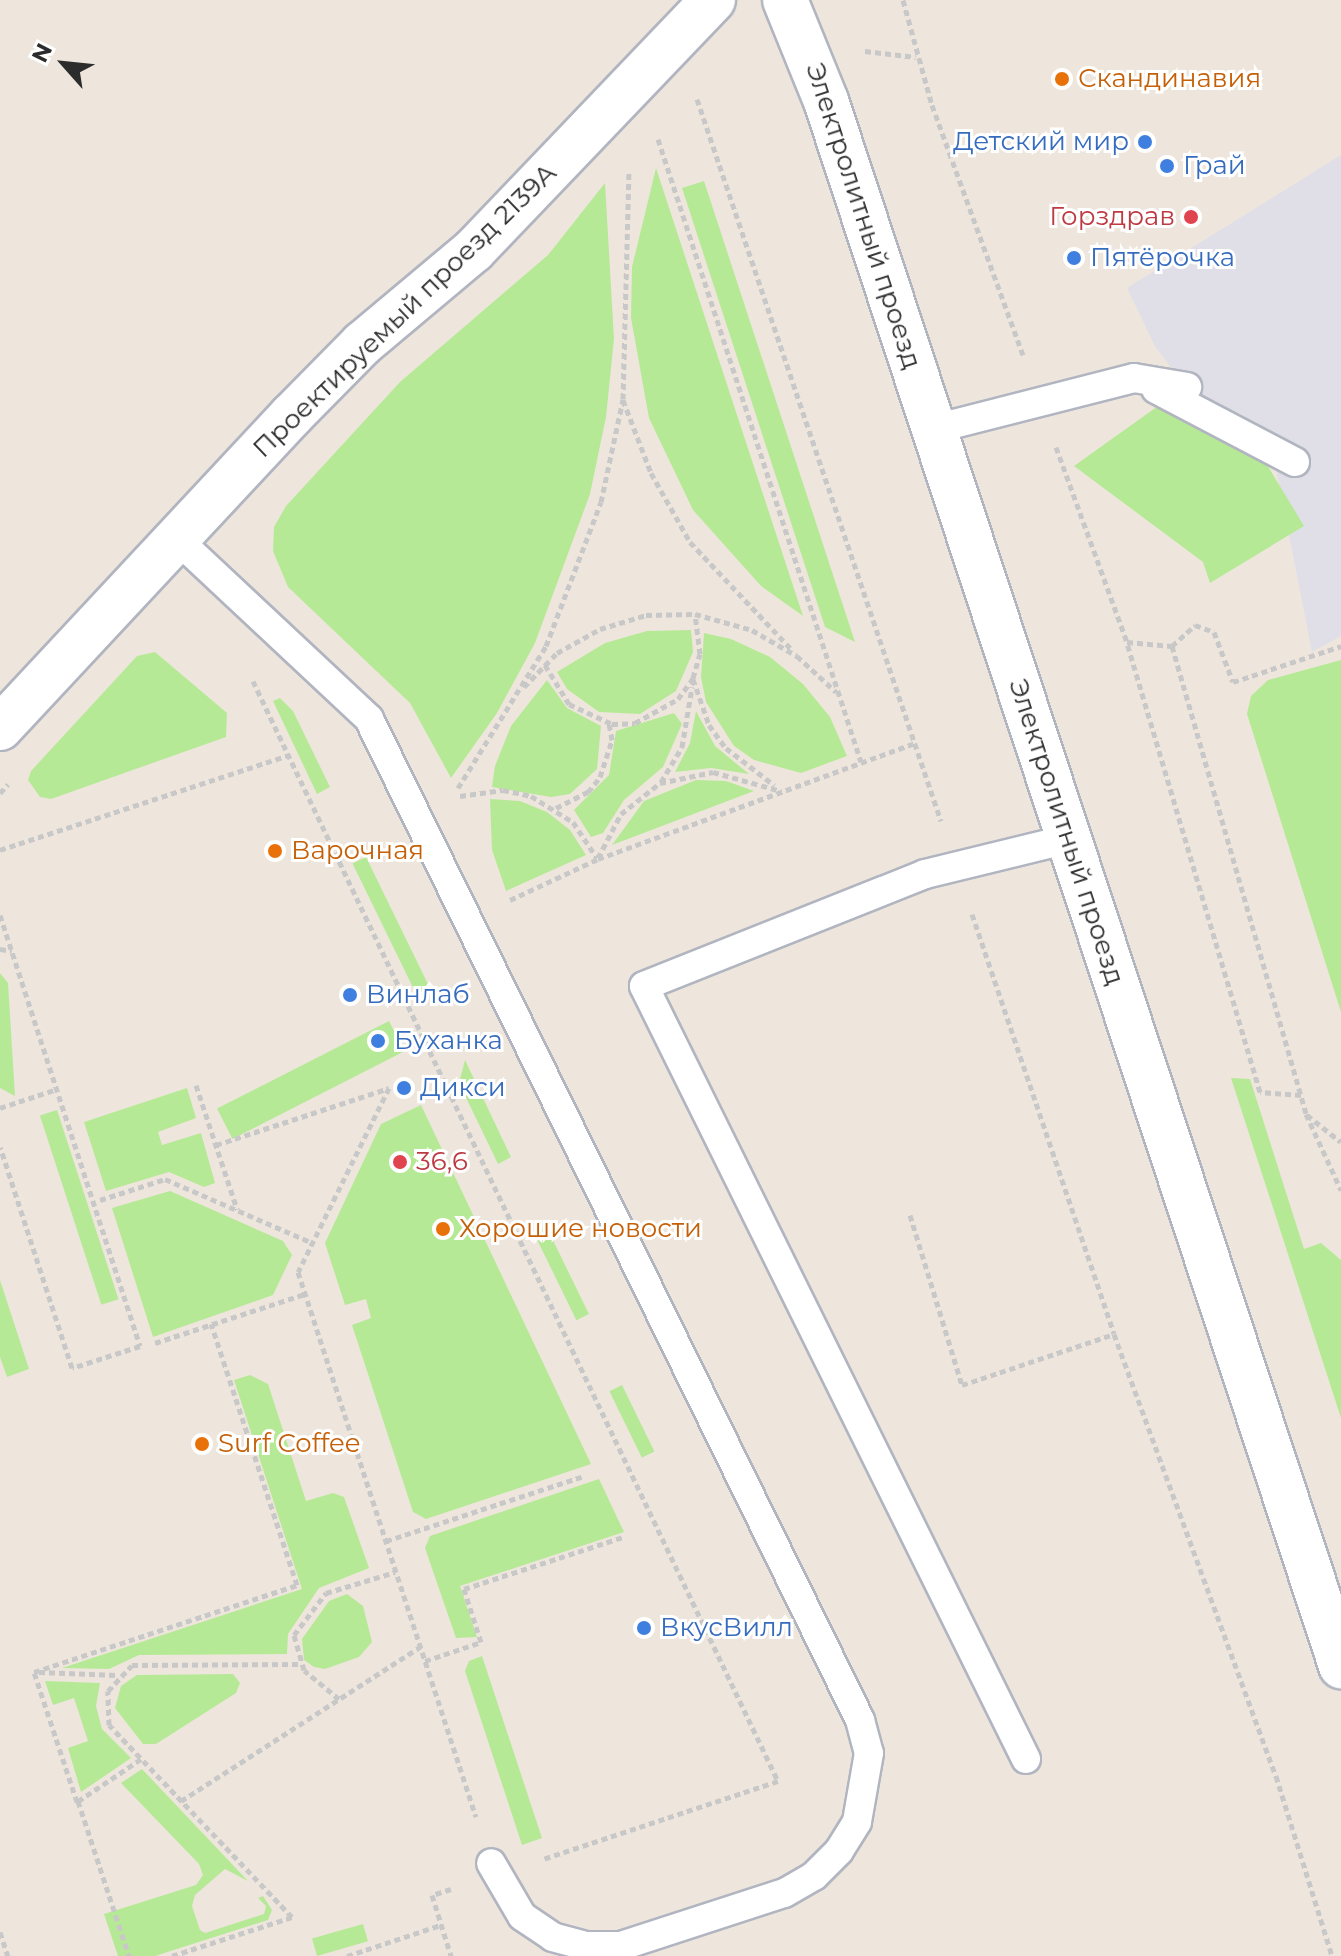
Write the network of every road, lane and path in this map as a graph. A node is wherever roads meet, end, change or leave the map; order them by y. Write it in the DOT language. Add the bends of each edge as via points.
graph roads {
  1 [pos="713,0"];
  2 [pos="785,0"];
  3 [pos="903,0"];
  4 [pos="696,96"];
  5 [pos="656,133"];
  6 [pos="629,157"];
  7 [pos="1024,359"];
  8 [pos="1134,378"];
  9 [pos="1187,387"];
  10 [pos="623,399"];
  11 [pos="934,429"];
  12 [pos="1051,433"];
  13 [pos="1295,462"];
  14 [pos="178,540"];
  15 [pos="695,614"];
  16 [pos="1127,642"];
  17 [pos="1172,646"];
  18 [pos="1341,646"];
  19 [pos="797,656"];
  20 [pos="545,665"];
  21 [pos="249,672"];
  22 [pos="693,678"];
  23 [pos="518,694"];
  24 [pos="839,694"];
  25 [pos="609,723"];
  26 [pos="0,728"];
  27 [pos="915,743"];
  28 [pos="289,755"];
  29 [pos="861,762"];
  30 [pos="660,783"];
  31 [pos="782,791"];
  32 [pos="555,808"];
  33 [pos="1069,839"];
  34 [pos="0,850"];
  35 [pos="598,859"];
  36 [pos="956,866"];
  37 [pos="0,915"];
  38 [pos="467,920"];
  39 [pos="0,949"];
  40 [pos="12,951"];
  41 [pos="196,1085"];
  42 [pos="57,1089"];
  43 [pos="1301,1095"];
  44 [pos="0,1108"];
  45 [pos="1306,1114"];
  46 [pos="1341,1142"];
  47 [pos="216,1145"];
  48 [pos="0,1147"];
  49 [pos="1341,1190"];
  50 [pos="100,1200"];
  51 [pos="237,1211"];
  52 [pos="910,1215"];
  53 [pos="313,1243"];
  54 [pos="305,1294"];
  55 [pos="211,1324"];
  56 [pos="1114,1334"];
  57 [pos="155,1343"];
  58 [pos="584,1476"];
  59 [pos="626,1536"];
  60 [pos="386,1541"];
  61 [pos="395,1572"];
  62 [pos="420,1647"];
  63 [pos="425,1661"];
  64 [pos="300,1664"];
  65 [pos="1341,1666"];
  66 [pos="34,1672"];
  67 [pos="117,1675"];
  68 [pos="339,1699"];
  69 [pos="141,1759"];
  70 [pos="1026,1759"];
  71 [pos="76,1796"];
  72 [pos="181,1801"];
  73 [pos="537,1861"];
  74 [pos="491,1863"];
  75 [pos="462,1886"];
  76 [pos="441,1925"];
  77 [pos="0,1932"];
  78 [pos="8,1956"];
  79 [pos="129,1956"];
  80 [pos="172,1956"];
  81 [pos="347,1956"];
  82 [pos="451,1956"];
  83 [pos="1332,1956"];
  1 -- 14 [label="street, Проектируемый проезд 2139А" via="474,250 362,344"];
  2 -- 11 [label="street, Электролитный проезд" via="826,101"];
  3 -- 7 [label="path" via="932,105"];
  4 -- 27 [label="path"];
  5 -- 24 [label="path"];
  6 -- 10 [label="path"];
  8 -- 9 [label="lane"];
  8 -- 11 [label="lane"];
  8 -- 13 [label="lane"];
  10 -- 19 [label="path" via="651,473 690,542"];
  10 -- 23 [label="path" via="601,502 573,584"];
  11 -- 33 [label="street, Электролитный проезд"];
  12 -- 16 [label="path"];
  14 -- 26 [label="street, Проектируемый проезд 2139А"];
  14 -- 38 [label="lane" via="369,719"];
  15 -- 19 [label="path" via="752,630"];
  15 -- 20 [label="path" via="646,615 600,629"];
  15 -- 22 [label="path" via="700,654"];
  16 -- 17 [label="path"];
  16 -- 43 [label="path" via="1260,1092"];
  17 -- 18 [label="path" via="1195,625 1214,632 1233,682"];
  17 -- 43 [label="path"];
  19 -- 24 [label="path"];
  20 -- 23 [label="path"];
  20 -- 25 [label="path" via="569,704"];
  21 -- 28 [label="path"];
  22 -- 25 [label="path" via="658,714 635,723"];
  22 -- 30 [label="path" via="682,747"];
  22 -- 31 [label="path" via="709,725 726,748"];
  23 -- 32 [label="path" via="451,799 503,790"];
  24 -- 29 [label="path"];
  25 -- 32 [label="path" via="612,740 600,777 588,792"];
  27 -- 29 [label="path"];
  27 -- 36 [label="path"];
  28 -- 34 [label="path"];
  28 -- 73 [label="path" via="778,1781"];
  29 -- 31 [label="path"];
  30 -- 31 [label="path" via="713,772"];
  30 -- 35 [label="path" via="621,814"];
  31 -- 35 [label="path"];
  32 -- 35 [label="path" via="573,822"];
  33 -- 36 [label="lane"];
  33 -- 65 [label="street, Электролитный проезд"];
  35 -- 38 [label="path"];
  36 -- 56 [label="path"];
  36 -- 70 [label="lane" via="644,986"];
  37 -- 40 [label="path"];
  38 -- 74 [label="lane" via="860,1720 869,1753 857,1822 814,1876 784,1893 621,1946 586,1946 553,1937 522,1916 499,1886"];
  39 -- 40 [label="path"];
  40 -- 42 [label="path"];
  41 -- 47 [label="path"];
  42 -- 44 [label="path"];
  42 -- 48 [label="path" via="140,1346 72,1368"];
  43 -- 45 [label="path"];
  45 -- 46 [label="path"];
  45 -- 49 [label="path"];
  47 -- 51 [label="path"];
  47 -- 53 [label="path" via="389,1088"];
  50 -- 51 [label="path" via="165,1179"];
  51 -- 53 [label="path"];
  52 -- 56 [label="path" via="962,1385"];
  53 -- 54 [label="path" via="298,1272"];
  54 -- 55 [label="path"];
  54 -- 60 [label="path"];
  55 -- 57 [label="path"];
  55 -- 66 [label="path" via="297,1585"];
  56 -- 83 [label="path" via="1276,1776"];
  58 -- 60 [label="path"];
  59 -- 63 [label="path" via="464,1589 481,1642"];
  60 -- 61 [label="path"];
  61 -- 62 [label="path"];
  61 -- 64 [label="path" via="320,1598 294,1635"];
  62 -- 63 [label="path"];
  62 -- 68 [label="path"];
  63 -- 74 [label="path"];
  64 -- 67 [label="path" via="132,1665"];
  64 -- 68 [label="path"];
  66 -- 67 [label="path"];
  66 -- 69 [label="path" via="77,1802"];
  67 -- 69 [label="path" via="108,1691 109,1725"];
  68 -- 72 [label="path"];
  69 -- 72 [label="path"];
  71 -- 79 [label="path"];
  72 -- 80 [label="path" via="292,1917"];
  75 -- 76 [label="path" via="432,1895"];
  76 -- 81 [label="path"];
  76 -- 82 [label="path"];
  77 -- 78 [label="path"];
}
